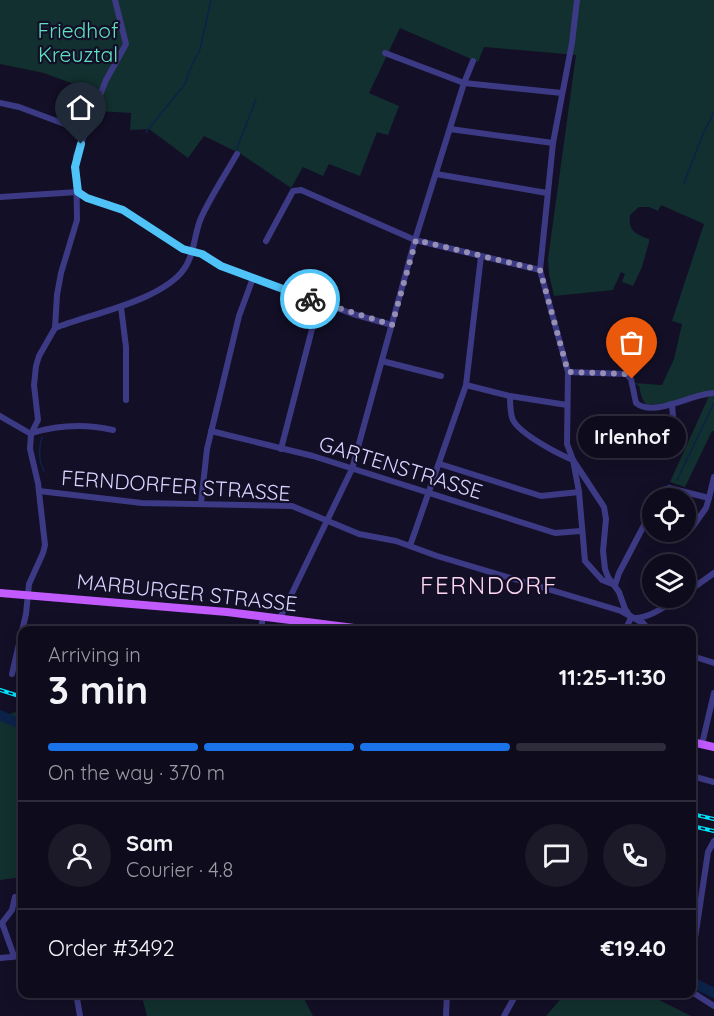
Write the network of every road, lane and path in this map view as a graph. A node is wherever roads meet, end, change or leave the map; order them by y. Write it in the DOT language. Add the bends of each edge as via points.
graph roads {
  1 [pos="114,0"];
  2 [pos="577,0"];
  3 [pos="385,53"];
  4 [pos="473,61"];
  5 [pos="465,83"];
  6 [pos="562,93"];
  7 [pos="0,103"];
  8 [pos="450,129"];
  9 [pos="86,132"];
  10 [pos="553,142"];
  11 [pos="237,154"];
  12 [pos="436,174"];
  13 [pos="78,192"];
  14 [pos="547,193"];
  15 [pos="0,196"];
  16 [pos="416,240"];
  17 [pos="266,241"];
  18 [pos="193,252"];
  19 [pos="481,256"];
  20 [pos="540,270"];
  21 [pos="253,278"];
  22 [pos="320,302"];
  23 [pos="121,307"];
  24 [pos="392,325"];
  25 [pos="55,328"];
  26 [pos="382,361"];
  27 [pos="568,372"];
  28 [pos="441,376"];
  29 [pos="466,385"];
  30 [pos="714,393"];
  31 [pos="510,396"];
  32 [pos="126,400"];
  33 [pos="672,404"];
  34 [pos="567,405"];
  35 [pos="0,416"];
  36 [pos="113,430"];
  37 [pos="211,431"];
  38 [pos="31,434"];
  39 [pos="281,449"];
  40 [pos="663,450"];
  41 [pos="573,460"];
  42 [pos="440,464"];
  43 [pos="352,469"];
  44 [pos="714,477"];
  45 [pos="39,491"];
  46 [pos="579,492"];
  47 [pos="429,493"];
  48 [pos="696,495"];
  49 [pos="709,498"];
  50 [pos="201,503"];
  51 [pos="329,520"];
  52 [pos="696,522"];
  53 [pos="642,529"];
  54 [pos="581,531"];
  55 [pos="410,546"];
  56 [pos="713,574"];
  57 [pos="615,585"];
  58 [pos="696,586"];
  59 [pos="0,593"];
  60 [pos="27,595"];
  61 [pos="664,608"];
  62 [pos="263,616"];
  63 [pos="280,618"];
  64 [pos="631,618"];
  65 [pos="23,626"];
  66 [pos="262,626"];
  67 [pos="340,626"];
  68 [pos="627,626"];
  69 [pos="646,626"];
  70 [pos="18,648"];
  71 [pos="696,657"];
  72 [pos="714,663"];
  73 [pos="12,674"];
  74 [pos="714,693"];
  75 [pos="696,743"];
  76 [pos="702,744"];
  77 [pos="714,747"];
  78 [pos="696,777"];
  79 [pos="714,782"];
  80 [pos="714,841"];
  81 [pos="15,897"];
  82 [pos="696,932"];
  83 [pos="14,956"];
  84 [pos="18,956"];
  85 [pos="0,957"];
  86 [pos="696,995"];
  87 [pos="77,998"];
  88 [pos="447,998"];
  89 [pos="514,998"];
  90 [pos="714,1006"];
  91 [pos="80,1016"];
  92 [pos="446,1016"];
  93 [pos="504,1016"];
  1 -- 9 [label="street" via="126,44 106,80"];
  2 -- 6 [label="street"];
  3 -- 5 [label="street"];
  4 -- 5 [label="street"];
  5 -- 6 [label="street"];
  5 -- 8 [label="street"];
  6 -- 10 [label="street"];
  7 -- 9 [label="street"];
  8 -- 10 [label="street"];
  8 -- 12 [label="street"];
  9 -- 13 [label="street" via="76,156"];
  10 -- 14 [label="street"];
  11 -- 18 [label="street" via="201,219"];
  12 -- 14 [label="street"];
  12 -- 16 [label="street"];
  13 -- 15 [label="street"];
  13 -- 18 [label="street" via="123,210"];
  13 -- 25 [label="street" via="77,220 61,273"];
  14 -- 20 [label="street"];
  16 -- 17 [label="street" via="294,190"];
  16 -- 19 [label="street"];
  16 -- 24 [label="street"];
  18 -- 21 [label="street"];
  18 -- 23 [label="street" via="173,281"];
  19 -- 20 [label="street"];
  19 -- 29 [label="street"];
  20 -- 27 [label="street"];
  21 -- 22 [label="street"];
  21 -- 37 [label="street" via="239,316"];
  22 -- 24 [label="street"];
  22 -- 39 [label="street"];
  23 -- 25 [label="street"];
  23 -- 32 [label="street"];
  24 -- 26 [label="street"];
  25 -- 38 [label="street" via="36,366 38,420"];
  26 -- 28 [label="street"];
  26 -- 43 [label="street"];
  27 -- 33 [label="street" via="626,374 632,379 639,406"];
  27 -- 34 [label="street"];
  29 -- 31 [label="street"];
  29 -- 42 [label="street"];
  30 -- 33 [label="street"];
  31 -- 34 [label="street"];
  31 -- 41 [label="street" via="513,420 553,452"];
  33 -- 40 [label="street" via="673,417"];
  34 -- 41 [label="street" via="567,444"];
  35 -- 38 [label="street"];
  36 -- 38 [label="street" via="62,426"];
  37 -- 39 [label="street, GARTENSTRASSE"];
  37 -- 50 [label="street"];
  38 -- 45 [label="street" via="30,449"];
  39 -- 43 [label="street, GARTENSTRASSE"];
  41 -- 46 [label="street"];
  41 -- 57 [label="street" via="604,507 605,568"];
  42 -- 46 [label="street" via="541,496"];
  42 -- 47 [label="street"];
  43 -- 47 [label="street, GARTENSTRASSE"];
  43 -- 51 [label="street"];
  44 -- 49 [label="street"];
  45 -- 50 [label="street, FERNDORFER STRASSE" via="142,503"];
  45 -- 60 [label="street" via="45,545"];
  46 -- 54 [label="street"];
  47 -- 54 [label="street, GARTENSTRASSE" via="555,532"];
  47 -- 55 [label="street"];
  48 -- 49 [label="street"];
  49 -- 52 [label="street"];
  50 -- 51 [label="street, FERNDORFER STRASSE" via="292,506"];
  51 -- 55 [label="street, FERNDORFER STRASSE" via="358,534"];
  51 -- 63 [label="street"];
  53 -- 57 [label="street"];
  54 -- 57 [label="street" via="585,561 602,580"];
  55 -- 64 [label="street, FERNDORFER STRASSE" via="621,611"];
  56 -- 58 [label="street"];
  57 -- 64 [label="street"];
  59 -- 60 [label="main road, MARBURGER STRASSE"];
  60 -- 62 [label="main road, MARBURGER STRASSE"];
  60 -- 65 [label="street"];
  61 -- 64 [label="street"];
  62 -- 63 [label="main road, MARBURGER STRASSE"];
  62 -- 66 [label="street"];
  63 -- 67 [label="main road, MARBURGER STRASSE"];
  64 -- 68 [label="street"];
  64 -- 69 [label="street, FERNDORFER STRASSE"];
  70 -- 73 [label="street"];
  71 -- 72 [label="street"];
  74 -- 76 [label="street"];
  75 -- 76 [label="main road"];
  76 -- 77 [label="main road"];
  78 -- 79 [label="street"];
  80 -- 82 [label="street" via="708,852"];
  81 -- 83 [label="street" via="12,910 2,923"];
  83 -- 84 [label="street"];
  83 -- 85 [label="street"];
  86 -- 90 [label="street"];
  87 -- 91 [label="street"];
  88 -- 92 [label="street"];
  89 -- 93 [label="street"];
}
